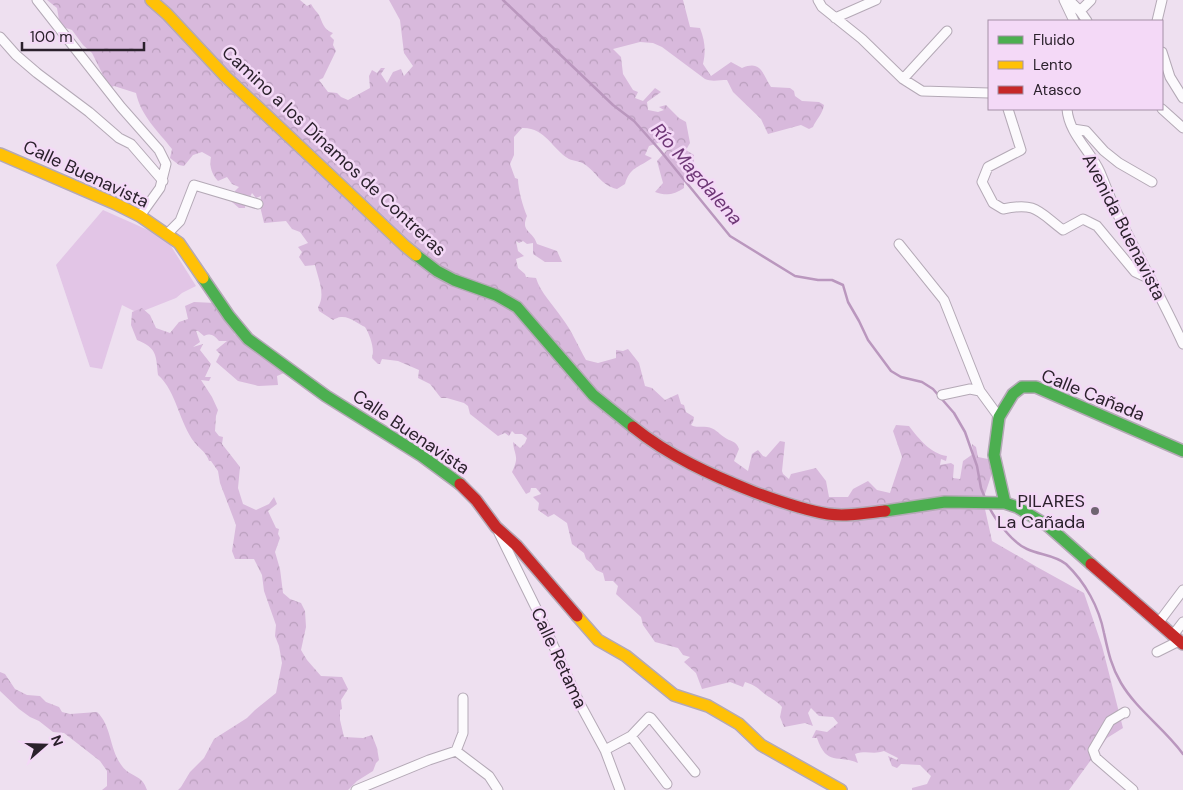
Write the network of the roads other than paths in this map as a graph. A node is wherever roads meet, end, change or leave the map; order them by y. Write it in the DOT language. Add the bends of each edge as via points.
graph roads {
  1 [pos="37,0"];
  2 [pos="151,0"];
  3 [pos="818,0"];
  4 [pos="876,0"];
  5 [pos="1064,0"];
  6 [pos="1070,0"];
  7 [pos="1091,0"];
  8 [pos="1162,0"];
  9 [pos="1080,11"];
  10 [pos="834,18"];
  11 [pos="1074,20"];
  12 [pos="1086,20"];
  13 [pos="1157,20"];
  14 [pos="947,31"];
  15 [pos="0,37"];
  16 [pos="1163,55"];
  17 [pos="903,79"];
  18 [pos="988,93"];
  19 [pos="1183,98"];
  20 [pos="1008,110"];
  21 [pos="1067,110"];
  22 [pos="1163,110"];
  23 [pos="1073,128"];
  24 [pos="1183,128"];
  25 [pos="0,154"];
  26 [pos="163,180"];
  27 [pos="1152,182"];
  28 [pos="258,204"];
  29 [pos="140,216"];
  30 [pos="167,234"];
  31 [pos="899,244"];
  32 [pos="1150,279"];
  33 [pos="1182,338"];
  34 [pos="980,392"];
  35 [pos="942,395"];
  36 [pos="999,417"];
  37 [pos="1183,451"];
  38 [pos="996,503"];
  39 [pos="496,527"];
  40 [pos="1183,590"];
  41 [pos="1158,622"];
  42 [pos="1183,622"];
  43 [pos="1178,640"];
  44 [pos="1157,652"];
  45 [pos="463,698"];
  46 [pos="1125,713"];
  47 [pos="631,736"];
  48 [pos="605,750"];
  49 [pos="456,752"];
  50 [pos="695,772"];
  51 [pos="667,784"];
  52 [pos="356,790"];
  53 [pos="498,790"];
  54 [pos="620,790"];
  55 [pos="841,790"];
  56 [pos="1133,790"];
  1 -- 26 [label="street" via="158,150 166,164"];
  2 -- 38 [label="street, Camino a los Dínamos de Contreras" via="231,82 405,246 437,271 517,307 593,395 639,432 682,460 771,498 829,514 854,515 945,502"];
  3 -- 10 [label="street"];
  4 -- 10 [label="street"];
  5 -- 11 [label="street"];
  6 -- 9 [label="street"];
  7 -- 9 [label="street"];
  8 -- 13 [label="street"];
  9 -- 12 [label="street"];
  10 -- 17 [label="street" via="862,39"];
  14 -- 17 [label="street"];
  15 -- 26 [label="street" via="37,73 131,144"];
  16 -- 19 [label="street" via="1170,77"];
  17 -- 18 [label="street" via="922,91"];
  20 -- 32 [label="street" via="1021,150 988,168 982,182 993,203 1003,209 1032,207 1062,230 1083,219 1097,226 1135,272"];
  21 -- 23 [label="street, Avenida Buenavista"];
  22 -- 24 [label="street"];
  23 -- 27 [label="street" via="1086,131 1119,164"];
  23 -- 32 [label="street, Avenida Buenavista" via="1100,172 1113,206"];
  25 -- 29 [label="street, Calle Buenavista"];
  26 -- 29 [label="street"];
  28 -- 30 [label="street" via="194,185 180,221"];
  29 -- 30 [label="street, Calle Buenavista"];
  30 -- 39 [label="street, Calle Buenavista" via="180,243 248,339 326,396 422,456 457,482 476,500"];
  31 -- 34 [label="street" via="944,300"];
  32 -- 33 [label="street, Avenida Buenavista"];
  34 -- 35 [label="street" via="970,389"];
  34 -- 36 [label="street"];
  36 -- 37 [label="street, Calle Cañada" via="1013,394 1022,387 1036,387"];
  36 -- 38 [label="street, Calle Cañada" via="994,455"];
  38 -- 41 [label="street" via="1017,507 1048,526"];
  39 -- 48 [label="street, Calle Retama"];
  39 -- 55 [label="street, Calle Buenavista" via="517,546 598,640 626,656 674,695 708,706 740,724 761,746"];
  40 -- 41 [label="street"];
  41 -- 43 [label="street"];
  42 -- 43 [label="street"];
  43 -- 44 [label="street"];
  45 -- 49 [label="street" via="463,732"];
  46 -- 56 [label="street" via="1110,722 1093,750 1096,758"];
  47 -- 48 [label="street"];
  47 -- 50 [label="street" via="646,718 651,718"];
  47 -- 51 [label="street"];
  48 -- 54 [label="street, Calle Retama"];
  49 -- 52 [label="street"];
  49 -- 53 [label="street" via="489,776"];
}
